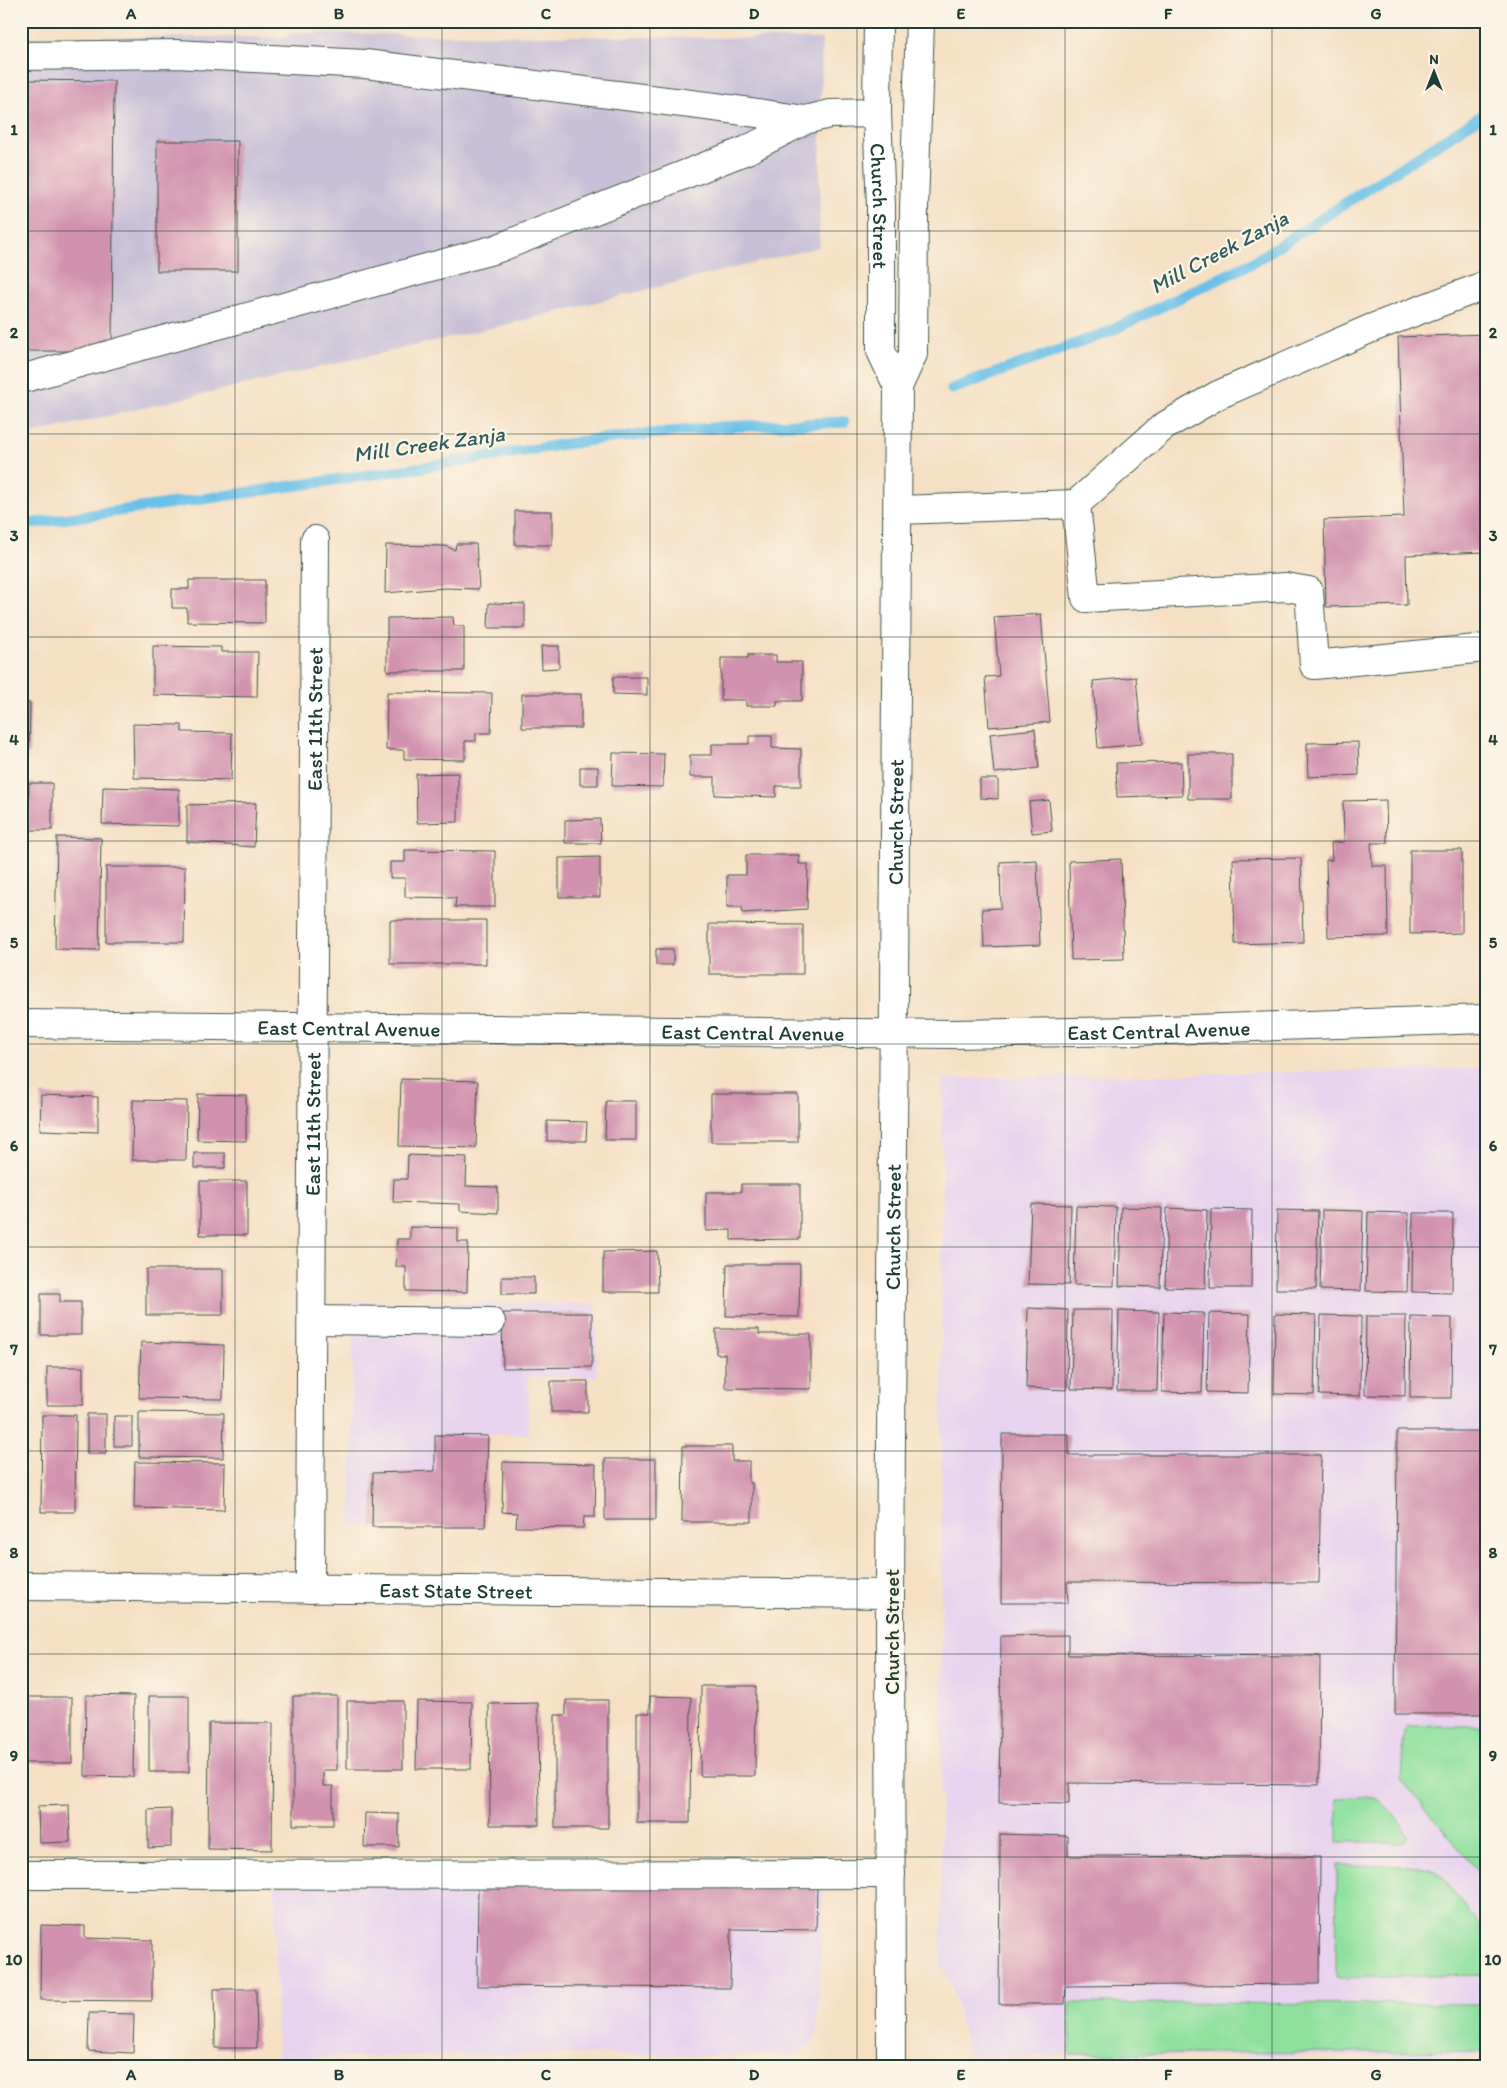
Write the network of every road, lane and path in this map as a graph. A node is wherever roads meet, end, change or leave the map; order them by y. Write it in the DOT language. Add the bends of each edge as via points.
graph roads {
  1 [pos="878,21"];
  2 [pos="920,21"];
  3 [pos="21,56"];
  4 [pos="877,113"];
  5 [pos="805,120"];
  6 [pos="1486,285"];
  7 [pos="21,379"];
  8 [pos="898,387"];
  9 [pos="1076,504"];
  10 [pos="898,510"];
  11 [pos="315,540"];
  12 [pos="1486,648"];
  13 [pos="1486,1019"];
  14 [pos="21,1024"];
  15 [pos="313,1026"];
  16 [pos="894,1034"];
  17 [pos="312,1320"];
  18 [pos="491,1322"];
  19 [pos="21,1586"];
  20 [pos="310,1589"];
  21 [pos="890,1594"];
  22 [pos="891,1874"];
  23 [pos="21,1875"];
  24 [pos="891,2067"];
  1 -- 4 [label="street, Church Street"];
  2 -- 8 [label="street, Church Street" via="913,354"];
  3 -- 5 [label="street" via="176,54 365,64"];
  4 -- 5 [label="street" via="830,114"];
  4 -- 8 [label="street, Church Street" via="881,351"];
  5 -- 7 [label="street" via="747,150 496,249"];
  6 -- 9 [label="street" via="1372,328 1218,395 1163,427"];
  8 -- 10 [label="street, Church Street"];
  9 -- 10 [label="street"];
  9 -- 12 [label="street" via="1086,598 1286,586 1309,591 1314,665"];
  10 -- 16 [label="street, Church Street"];
  11 -- 15 [label="street, East 11th Street"];
  13 -- 16 [label="street, East Central Avenue"];
  14 -- 15 [label="street, East Central Avenue"];
  15 -- 16 [label="street, East Central Avenue"];
  15 -- 17 [label="street, East 11th Street"];
  16 -- 21 [label="street, Church Street"];
  17 -- 18 [label="street"];
  17 -- 20 [label="street, East 11th Street"];
  19 -- 20 [label="street, East State Street"];
  20 -- 21 [label="street, East State Street"];
  21 -- 22 [label="street, Church Street"];
  22 -- 23 [label="street"];
  22 -- 24 [label="street, Church Street"];
}
